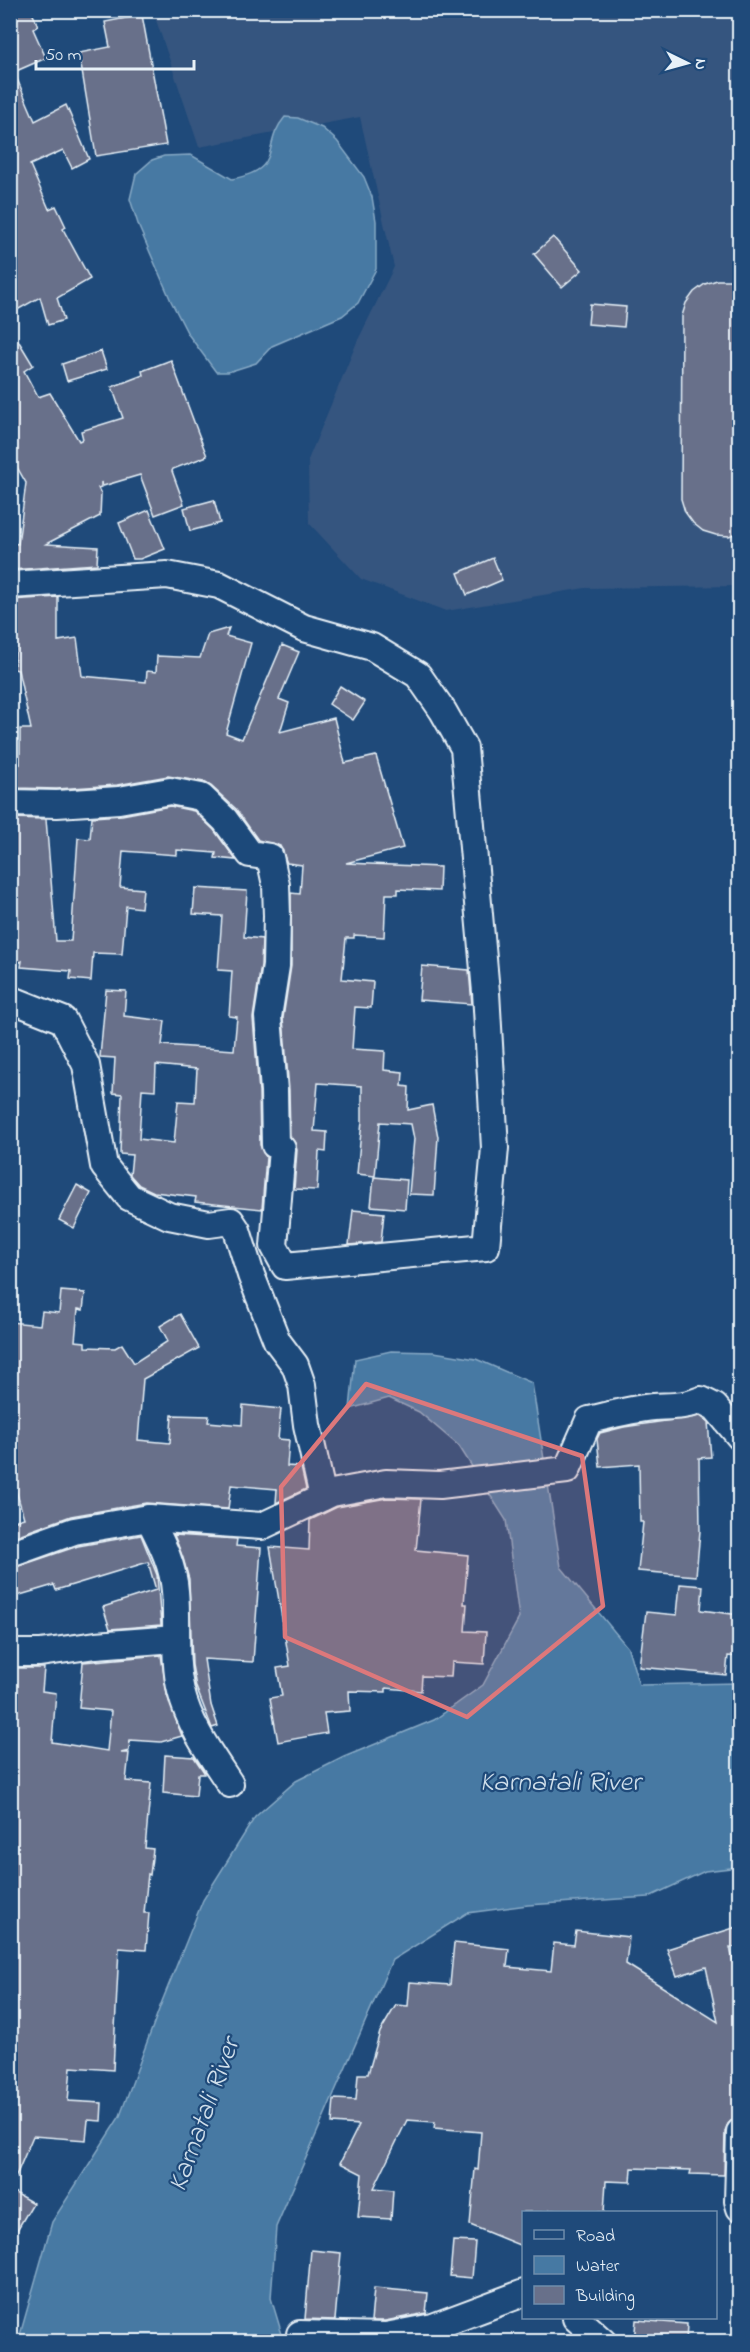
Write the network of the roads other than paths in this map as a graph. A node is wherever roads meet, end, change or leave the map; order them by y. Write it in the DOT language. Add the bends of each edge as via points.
graph roads {
  1 [pos="10,585"];
  2 [pos="10,803"];
  3 [pos="10,999"];
  4 [pos="740,1437"];
  5 [pos="323,1497"];
  6 [pos="148,1518"];
  7 [pos="10,1554"];
  8 [pos="175,1639"];
  9 [pos="10,1653"];
  10 [pos="230,1784"];
  11 [pos="740,2132"];
  12 [pos="740,2208"];
  13 [pos="522,2294"];
  14 [pos="577,2319"];
  15 [pos="300,2342"];
  16 [pos="603,2342"];
  1 -- 2 [label="street" via="167,575 219,585 304,628 372,647 418,675 464,748 486,992 495,1148 486,1247 285,1266 274,1246 282,1149 275,1145 268,1017 278,916 270,857 250,854 225,820 201,798 170,791 119,800"];
  3 -- 5 [label="street" via="63,1020 86,1065 104,1166 129,1197 169,1216 209,1224 231,1221 237,1230 277,1341 295,1365 302,1385"];
  4 -- 5 [label="street" via="715,1407 701,1400 687,1407 654,1407 589,1420 567,1470 440,1485 386,1483"];
  5 -- 6 [label="street" via="262,1526"];
  6 -- 7 [label="street" via="74,1531"];
  6 -- 8 [label="street" via="168,1556 175,1590"];
  8 -- 9 [label="street"];
  8 -- 10 [label="street" via="181,1694 198,1736"];
  11 -- 12 [label="street"];
  13 -- 15 [label="street" via="433,2327 386,2336 300,2334"];
  14 -- 16 [label="street"];
}
